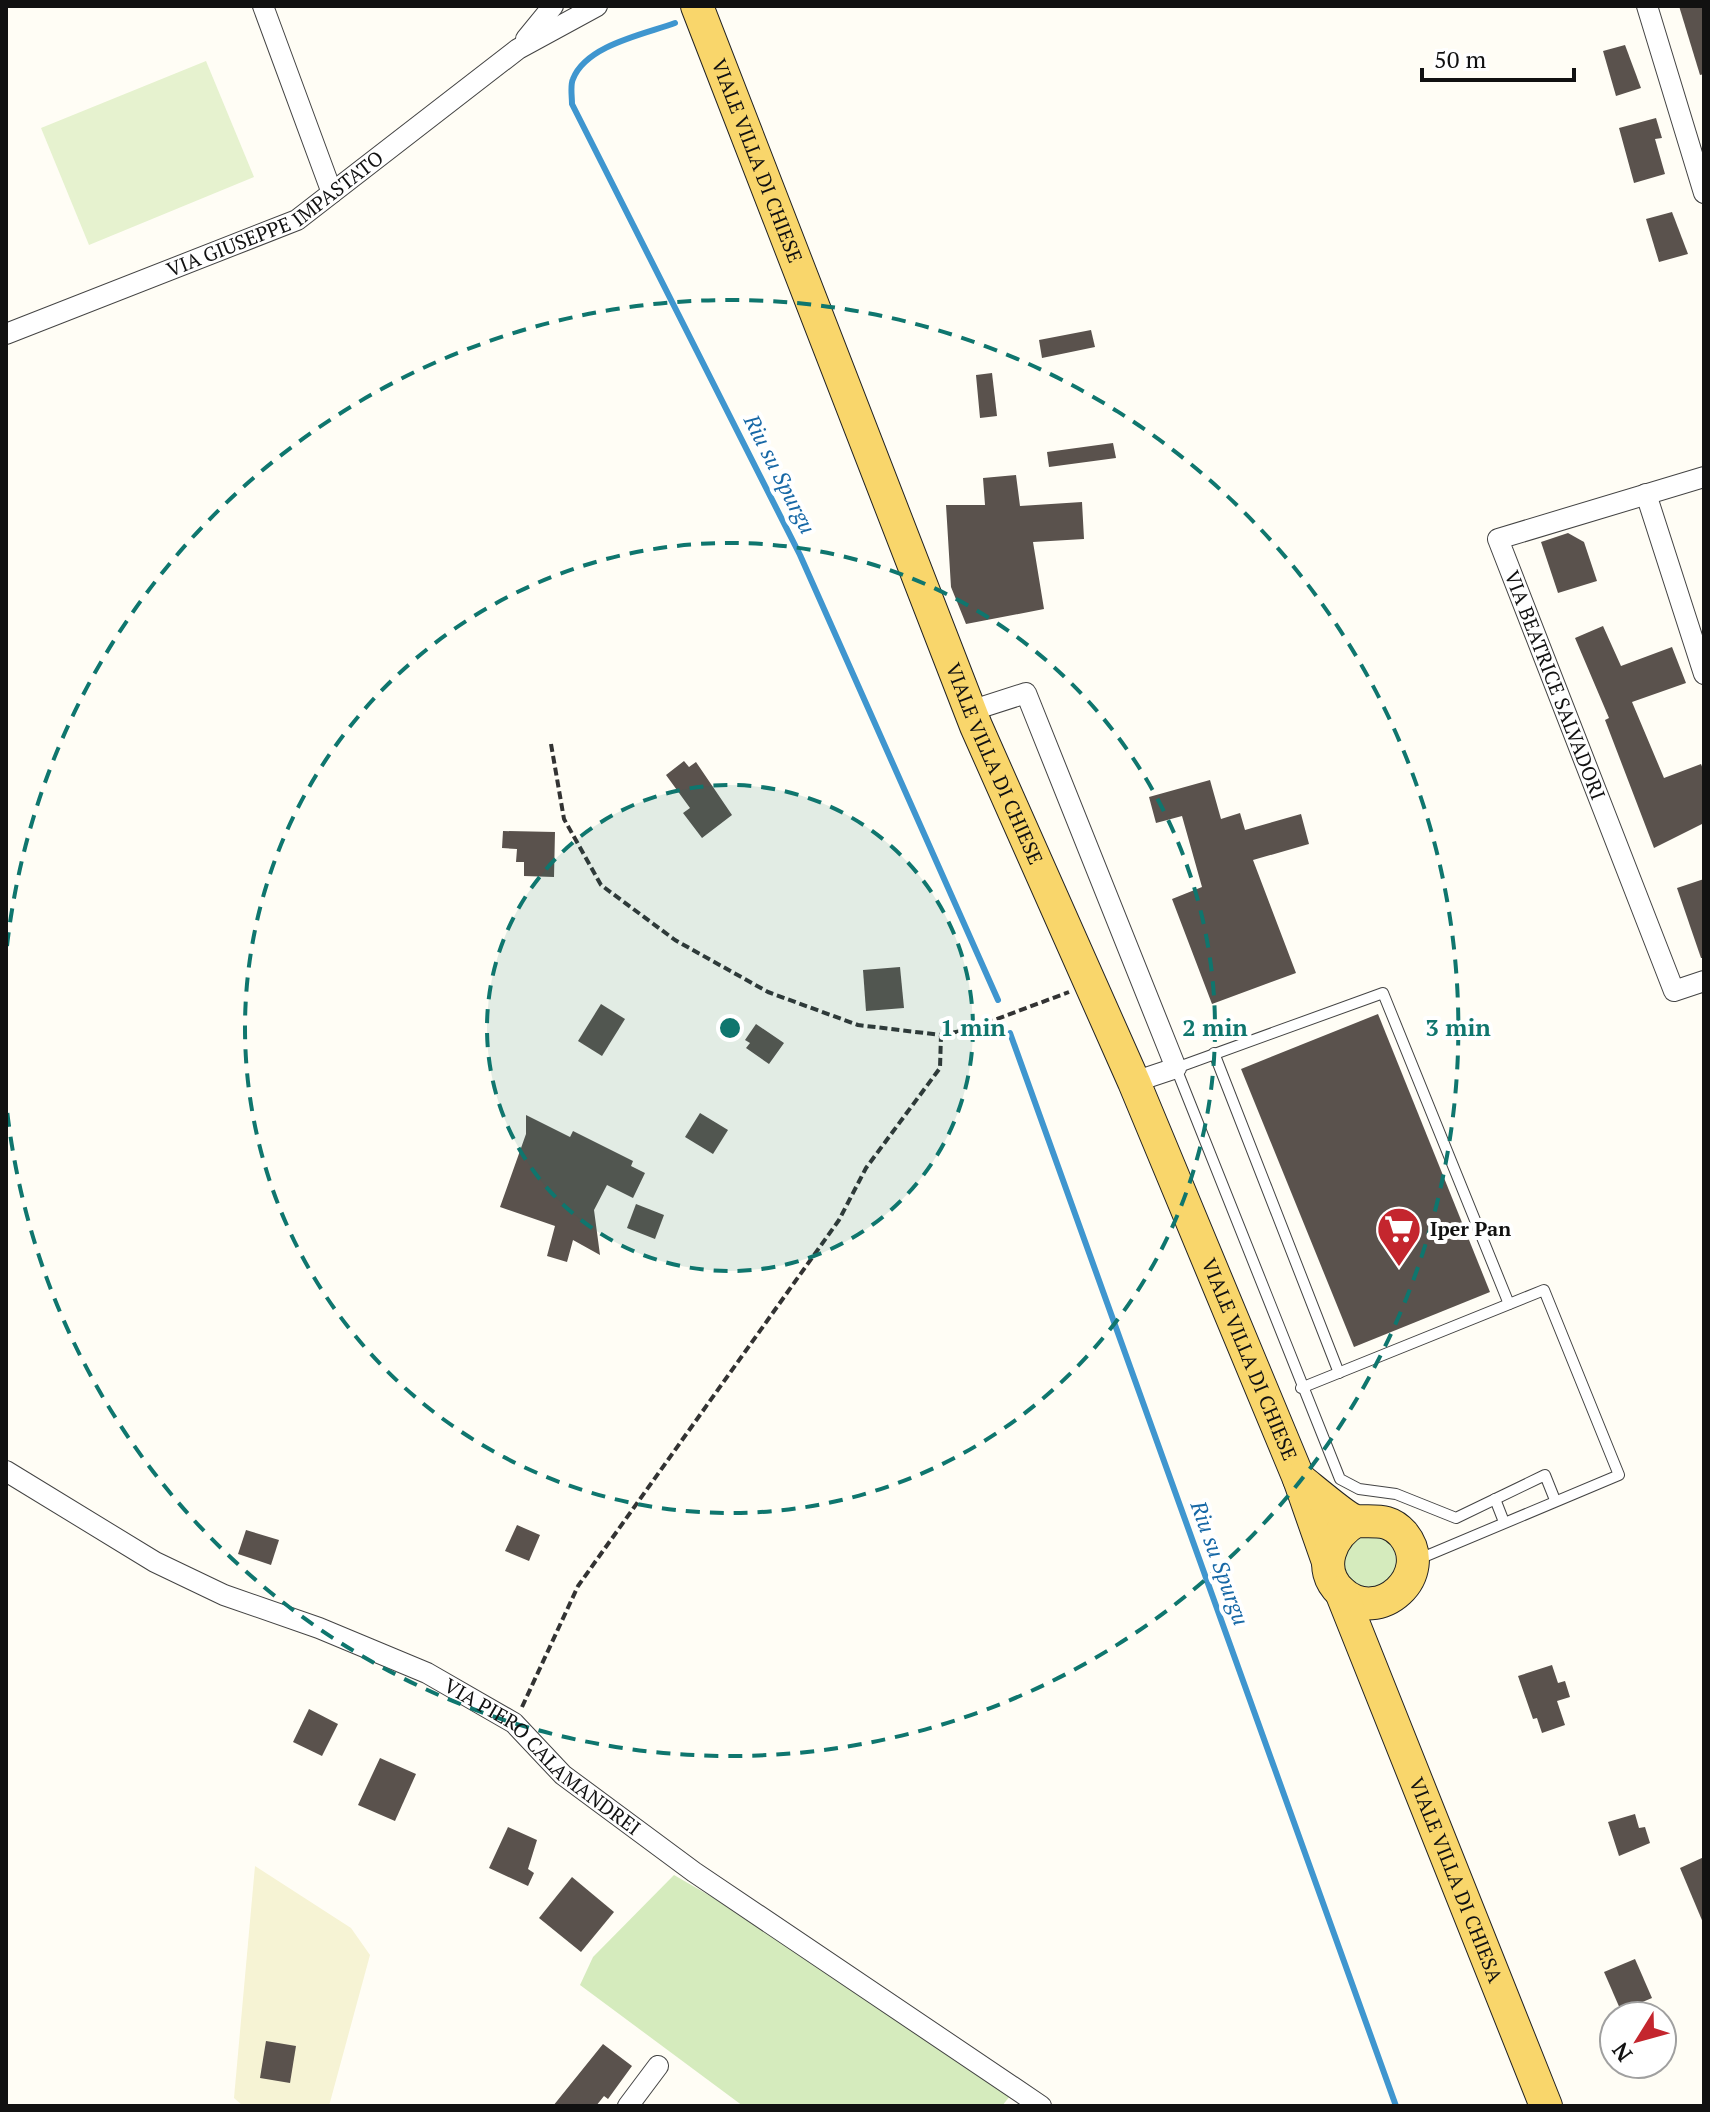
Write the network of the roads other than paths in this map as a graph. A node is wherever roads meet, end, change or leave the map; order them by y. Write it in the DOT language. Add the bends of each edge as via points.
graph roads {
  1 [pos="263,6"];
  2 [pos="553,6"];
  3 [pos="597,6"];
  4 [pos="683,6"];
  5 [pos="697,6"];
  6 [pos="1647,6"];
  7 [pos="710,40"];
  8 [pos="518,49"];
  9 [pos="332,193"];
  10 [pos="1704,193"];
  11 [pos="6,334"];
  12 [pos="1699,478"];
  13 [pos="1646,494"];
  14 [pos="1704,674"];
  15 [pos="970,711"];
  16 [pos="1704,981"];
  17 [pos="1214,1053"];
  18 [pos="1176,1068"];
  19 [pos="1134,1082"];
  20 [pos="1509,1304"];
  21 [pos="1339,1373"];
  22 [pos="1301,1388"];
  23 [pos="6,1471"];
  24 [pos="1299,1479"];
  25 [pos="1495,1499"];
  26 [pos="1555,1500"];
  27 [pos="1356,1521"];
  28 [pos="1504,1522"];
  29 [pos="1413,1561"];
  30 [pos="1328,1562"];
  31 [pos="1341,1592"];
  32 [pos="1381,1603"];
  33 [pos="1368,1651"];
  34 [pos="658,2066"];
  35 [pos="1027,2102"];
  36 [pos="628,2106"];
  37 [pos="1546,2106"];
  1 -- 9 [label="street"];
  2 -- 8 [label="street, VIA GIUSEPPE IMPASTATO"];
  3 -- 8 [label="street, VIA GIUSEPPE IMPASTATO"];
  4 -- 7 [label="main road"];
  5 -- 7 [label="main road"];
  6 -- 10 [label="street"];
  7 -- 15 [label="main road, VIALE VILLA DI CHIESE"];
  8 -- 9 [label="street, VIA GIUSEPPE IMPASTATO"];
  9 -- 11 [label="street, VIA GIUSEPPE IMPASTATO" via="297,220"];
  12 -- 13 [label="street, VIA BEATRICE SALVADORI"];
  13 -- 14 [label="street"];
  13 -- 16 [label="street, VIA BEATRICE SALVADORI" via="1498,539 1674,991"];
  15 -- 18 [label="street" via="1026,693"];
  15 -- 19 [label="main road, VIALE VILLA DI CHIESE"];
  17 -- 18 [label="lane"];
  17 -- 20 [label="lane" via="1383,993"];
  17 -- 21 [label="lane"];
  18 -- 19 [label="street"];
  18 -- 22 [label="lane"];
  19 -- 24 [label="main road, VIALE VILLA DI CHIESE"];
  20 -- 21 [label="lane"];
  20 -- 26 [label="lane" via="1544,1290 1619,1475"];
  21 -- 22 [label="lane"];
  22 -- 25 [label="lane" via="1340,1479 1456,1518"];
  23 -- 35 [label="street, VIA PIERO CALAMANDREI" via="155,1562 224,1595 427,1673 514,1723 563,1775 694,1872"];
  24 -- 27 [label="main road"];
  24 -- 30 [label="main road, VIALE VILLA DI CHIESA"];
  25 -- 26 [label="lane" via="1545,1475"];
  25 -- 28 [label="lane"];
  26 -- 28 [label="lane"];
  27 -- 29 [label="main road" via="1395,1526 1405,1536"];
  27 -- 30 [label="main road" via="1335,1537"];
  28 -- 29 [label="lane"];
  29 -- 32 [label="main road" via="1404,1588"];
  30 -- 31 [label="main road, VIALE VILLA DI CHIESA"];
  31 -- 32 [label="main road" via="1353,1600"];
  31 -- 33 [label="main road, VIALE VILLA DI CHIESA"];
  32 -- 33 [label="main road"];
  33 -- 37 [label="main road, VIALE VILLA DI CHIESA"];
  34 -- 36 [label="street"];
}
